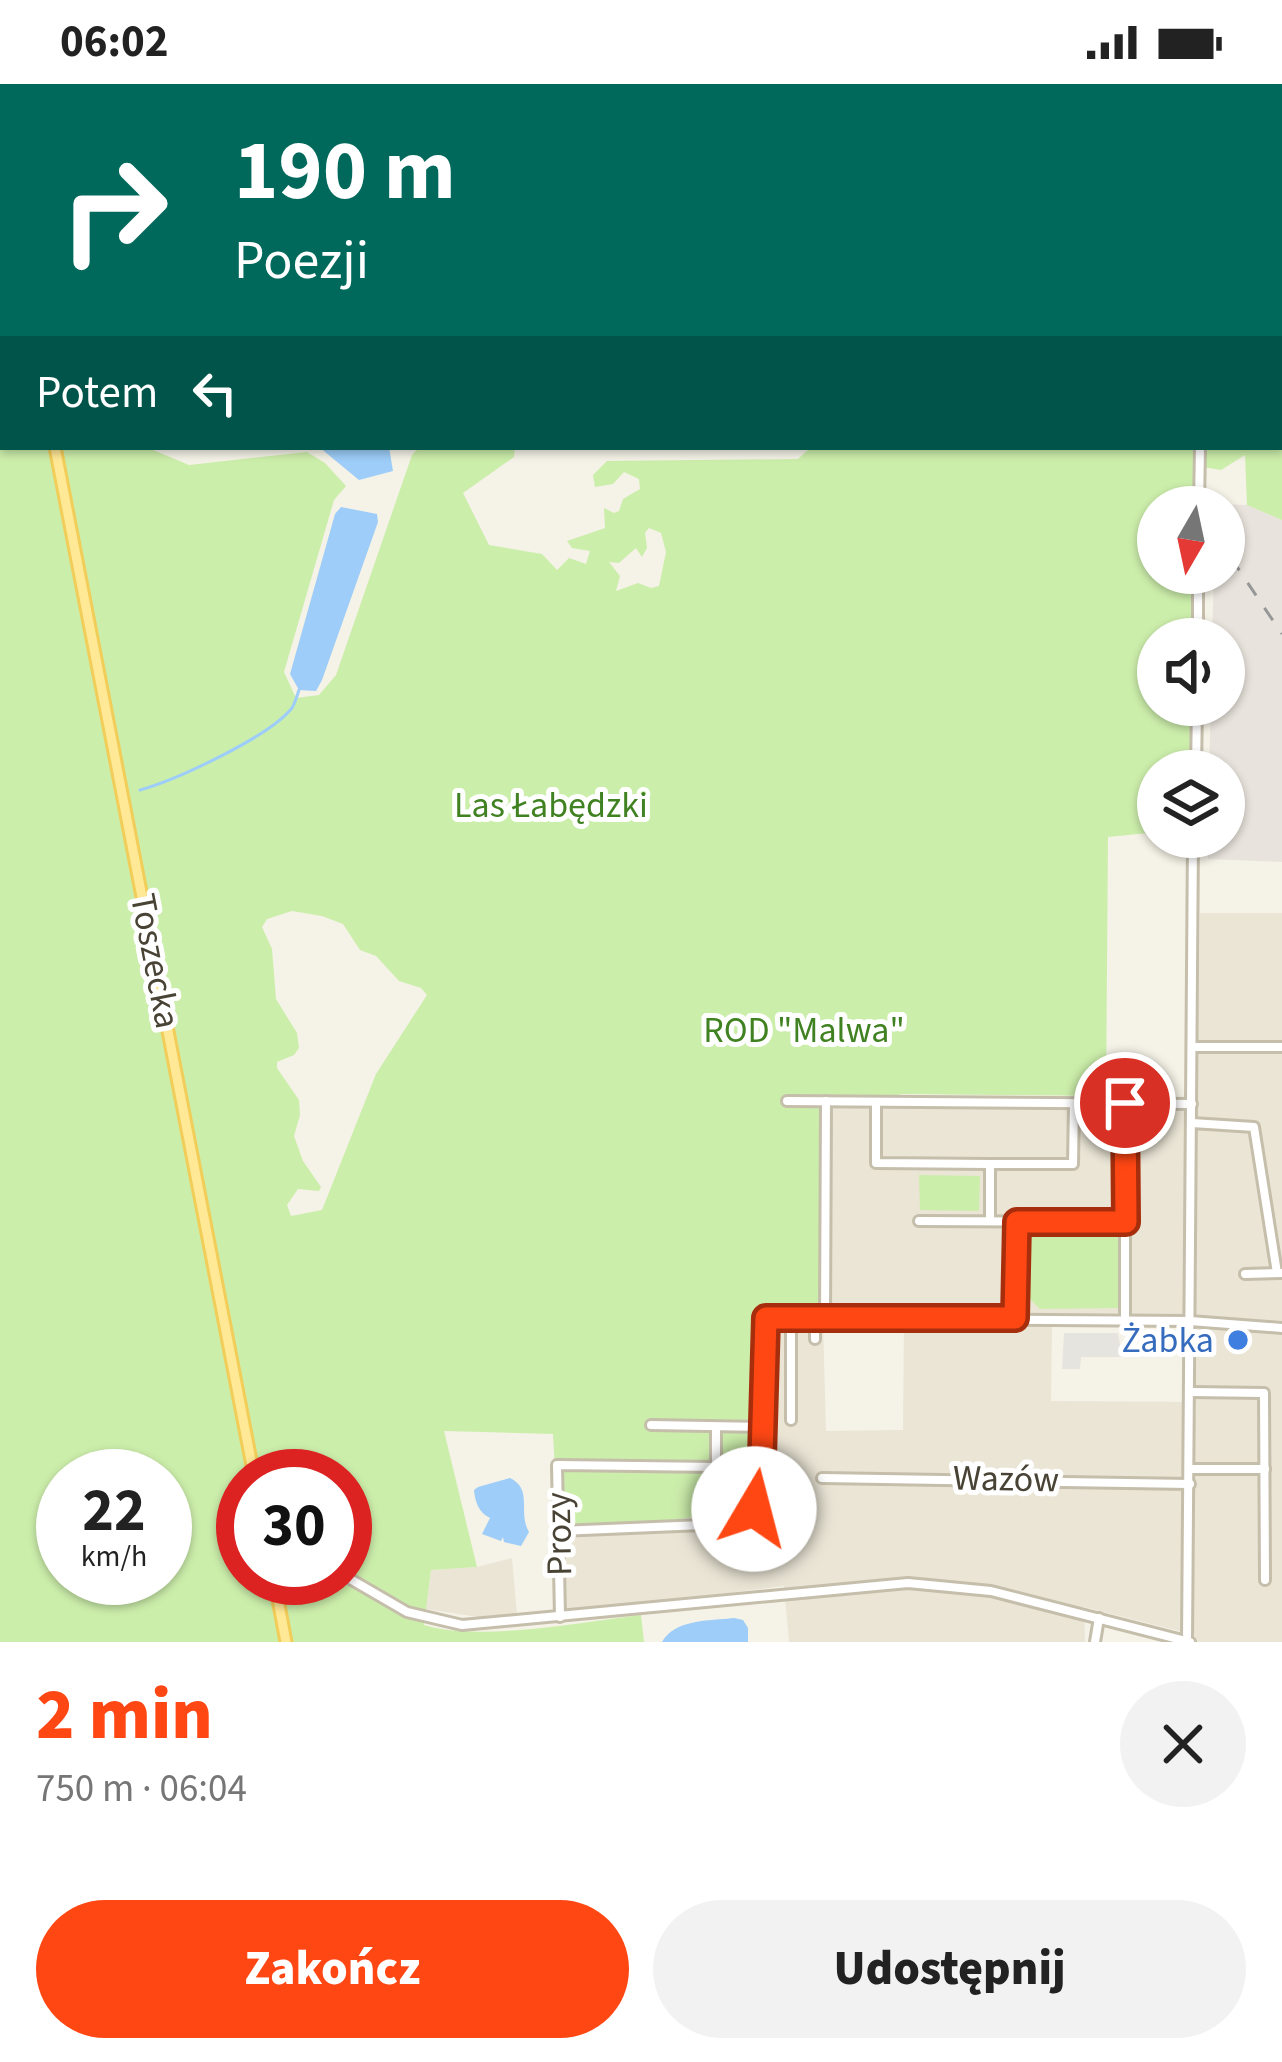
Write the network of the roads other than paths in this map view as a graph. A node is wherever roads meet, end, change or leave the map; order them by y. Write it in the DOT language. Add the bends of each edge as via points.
graph roads {
  1 [pos="56,450"];
  2 [pos="1200,450"];
  3 [pos="1199,486"];
  4 [pos="1193,858"];
  5 [pos="1192,1047"];
  6 [pos="1282,1047"];
  7 [pos="787,1100"];
  8 [pos="826,1101"];
  9 [pos="876,1102"];
  10 [pos="1125,1103"];
  11 [pos="1074,1104"];
  12 [pos="1192,1104"];
  13 [pos="1192,1123"];
  14 [pos="990,1164"];
  15 [pos="919,1221"];
  16 [pos="990,1221"];
  17 [pos="1017,1222"];
  18 [pos="1126,1222"];
  19 [pos="1279,1273"];
  20 [pos="1245,1274"];
  21 [pos="790,1318"];
  22 [pos="820,1318"];
  23 [pos="1015,1318"];
  24 [pos="1125,1321"];
  25 [pos="1190,1321"];
  26 [pos="1282,1328"];
  27 [pos="814,1339"];
  28 [pos="1191,1392"];
  29 [pos="791,1420"];
  30 [pos="651,1425"];
  31 [pos="716,1427"];
  32 [pos="763,1427"];
  33 [pos="249,1449"];
  34 [pos="716,1467"];
  35 [pos="1265,1468"];
  36 [pos="1190,1469"];
  37 [pos="822,1478"];
  38 [pos="1190,1484"];
  39 [pos="716,1524"];
  40 [pos="559,1531"];
  41 [pos="1265,1580"];
  42 [pos="372,1593"];
  43 [pos="279,1605"];
  44 [pos="560,1617"];
  45 [pos="1099,1618"];
  46 [pos="1162,1638"];
  47 [pos="286,1642"];
  48 [pos="1095,1642"];
  49 [pos="1188,1642"];
  1 -- 33 [label="main road, Toszecka"];
  2 -- 3 [label="street"];
  4 -- 5 [label="street"];
  5 -- 6 [label="street"];
  5 -- 12 [label="street"];
  7 -- 8 [label="street"];
  8 -- 9 [label="street"];
  8 -- 22 [label="street"];
  9 -- 11 [label="street"];
  9 -- 14 [label="street" via="876,1163"];
  10 -- 11 [label="street"];
  10 -- 12 [label="street"];
  10 -- 18 [label="street"];
  11 -- 14 [label="street" via="1073,1164"];
  12 -- 13 [label="street"];
  13 -- 19 [label="street" via="1254,1127"];
  13 -- 25 [label="street"];
  14 -- 16 [label="street"];
  15 -- 16 [label="street"];
  16 -- 17 [label="street"];
  17 -- 18 [label="street"];
  17 -- 23 [label="street"];
  18 -- 24 [label="street"];
  19 -- 20 [label="street"];
  21 -- 22 [label="street"];
  21 -- 29 [label="street"];
  21 -- 32 [label="street" via="766,1318"];
  22 -- 23 [label="street"];
  22 -- 27 [label="street"];
  23 -- 24 [label="street"];
  24 -- 25 [label="street"];
  25 -- 26 [label="street"];
  25 -- 28 [label="street"];
  28 -- 35 [label="street" via="1264,1393"];
  28 -- 36 [label="street"];
  30 -- 31 [label="street"];
  31 -- 32 [label="street"];
  31 -- 34 [label="street"];
  32 -- 39 [label="street" via="758,1501 741,1520"];
  34 -- 39 [label="street"];
  34 -- 40 [label="street, Prozy" via="557,1466"];
  35 -- 36 [label="street"];
  35 -- 41 [label="street"];
  36 -- 38 [label="street"];
  37 -- 38 [label="street, Wazów"];
  38 -- 49 [label="street"];
  39 -- 40 [label="street"];
  40 -- 44 [label="street, Prozy"];
  42 -- 44 [label="street" via="426,1618 493,1629"];
  43 -- 47 [label="main road"];
  44 -- 45 [label="street" via="908,1583 986,1590"];
  45 -- 46 [label="street"];
  45 -- 48 [label="street"];
  46 -- 49 [label="street"];
}
